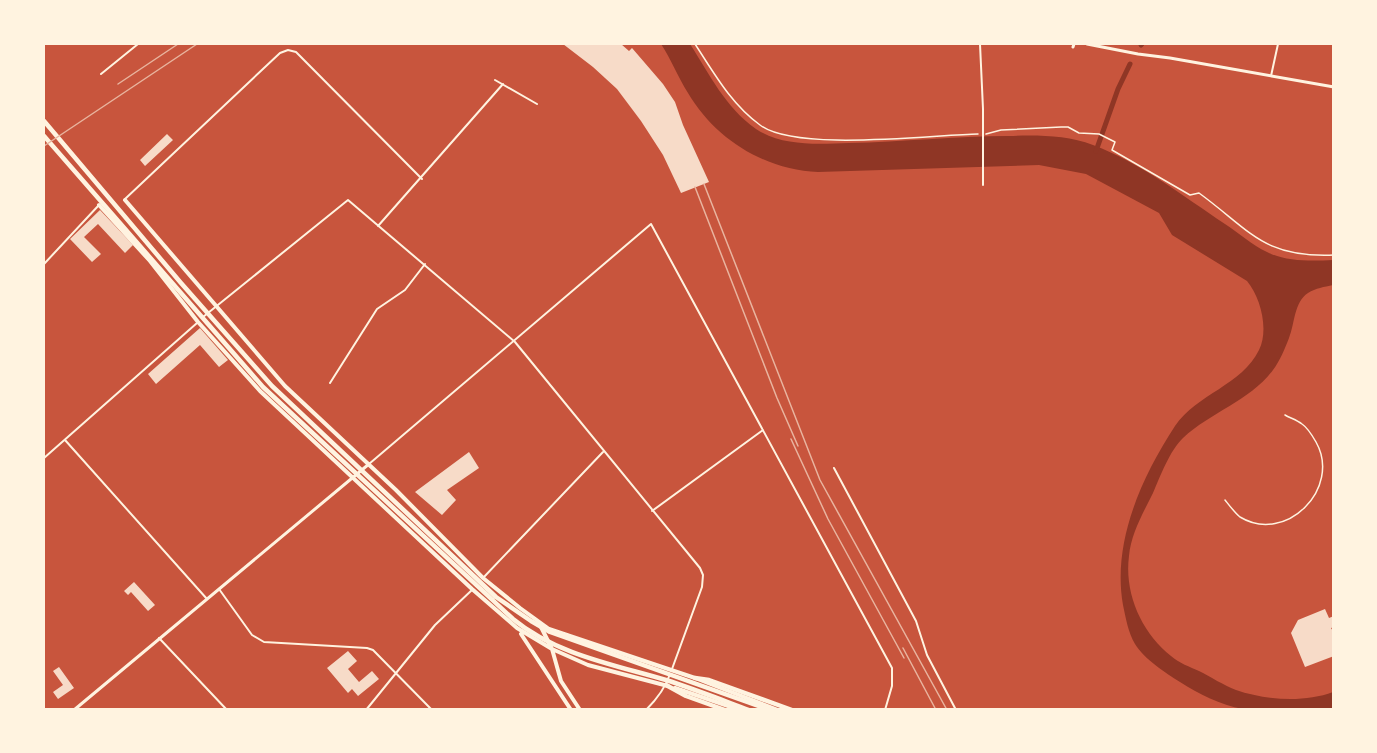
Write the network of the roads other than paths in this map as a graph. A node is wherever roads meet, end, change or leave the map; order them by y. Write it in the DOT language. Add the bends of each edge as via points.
graph roads {
  1 [pos="138,44"];
  2 [pos="980,44"];
  3 [pos="1087,44"];
  4 [pos="1278,44"];
  5 [pos="101,74"];
  6 [pos="1271,76"];
  7 [pos="495,80"];
  8 [pos="503,84"];
  9 [pos="1334,87"];
  10 [pos="537,104"];
  11 [pos="44,120"];
  12 [pos="44,136"];
  13 [pos="422,179"];
  14 [pos="983,183"];
  15 [pos="125,200"];
  16 [pos="99,205"];
  17 [pos="378,226"];
  18 [pos="44,264"];
  19 [pos="425,264"];
  20 [pos="217,306"];
  21 [pos="203,317"];
  22 [pos="198,322"];
  23 [pos="515,342"];
  24 [pos="330,383"];
  25 [pos="1285,416"];
  26 [pos="763,430"];
  27 [pos="65,440"];
  28 [pos="603,452"];
  29 [pos="44,458"];
  30 [pos="369,464"];
  31 [pos="834,468"];
  32 [pos="353,477"];
  33 [pos="1225,500"];
  34 [pos="652,511"];
  35 [pos="483,578"];
  36 [pos="474,584"];
  37 [pos="219,589"];
  38 [pos="207,599"];
  39 [pos="537,621"];
  40 [pos="517,628"];
  41 [pos="159,638"];
  42 [pos="552,649"];
  43 [pos="671,670"];
  44 [pos="397,674"];
  45 [pos="695,678"];
  46 [pos="666,685"];
  47 [pos="74,710"];
  48 [pos="227,710"];
  49 [pos="366,710"];
  50 [pos="432,710"];
  51 [pos="570,710"];
  52 [pos="580,710"];
  53 [pos="646,710"];
  54 [pos="725,710"];
  55 [pos="740,710"];
  56 [pos="749,710"];
  57 [pos="770,710"];
  58 [pos="778,710"];
  59 [pos="792,710"];
  60 [pos="885,710"];
  61 [pos="956,710"];
  1 -- 5 [label="street"];
  2 -- 14 [label="street"];
  3 -- 6 [label="street"];
  4 -- 6 [label="street"];
  6 -- 9 [label="street"];
  7 -- 8 [label="street"];
  8 -- 10 [label="street"];
  8 -- 13 [label="street"];
  11 -- 36 [label="highway" via="272,386"];
  12 -- 21 [label="highway"];
  13 -- 15 [label="street" via="296,52 288,50 280,53"];
  13 -- 17 [label="street"];
  15 -- 20 [label="main road"];
  16 -- 18 [label="street"];
  16 -- 22 [label="main road"];
  17 -- 19 [label="street"];
  17 -- 20 [label="street" via="348,200"];
  19 -- 23 [label="street"];
  19 -- 24 [label="street" via="405,290 377,309"];
  20 -- 21 [label="street"];
  20 -- 30 [label="main road" via="285,386"];
  21 -- 22 [label="street"];
  21 -- 36 [label="highway" via="264,387"];
  22 -- 27 [label="street"];
  22 -- 32 [label="main road" via="260,391"];
  23 -- 26 [label="street" via="651,224"];
  23 -- 28 [label="street"];
  23 -- 30 [label="street"];
  25 -- 33 [label="street" via="1301,423 1320,449 1320,487 1310,504 1286,520 1258,523 1240,517"];
  26 -- 34 [label="street"];
  26 -- 60 [label="street" via="892,668"];
  27 -- 29 [label="street"];
  27 -- 38 [label="street"];
  28 -- 34 [label="street"];
  28 -- 35 [label="street"];
  30 -- 32 [label="street"];
  30 -- 35 [label="main road"];
  31 -- 61 [label="street" via="916,621 927,655"];
  32 -- 36 [label="main road"];
  32 -- 37 [label="street"];
  34 -- 43 [label="street" via="703,575"];
  35 -- 36 [label="street"];
  35 -- 39 [label="main road"];
  36 -- 40 [label="main road"];
  36 -- 44 [label="street"];
  36 -- 56 [label="highway" via="529,632 587,657"];
  36 -- 57 [label="highway" via="549,632"];
  37 -- 38 [label="street"];
  37 -- 44 [label="street" via="252,635 264,642 367,648"];
  38 -- 41 [label="street"];
  39 -- 42 [label="main road"];
  39 -- 43 [label="main road" via="549,629"];
  40 -- 42 [label="main road"];
  40 -- 51 [label="main road"];
  41 -- 47 [label="street"];
  41 -- 48 [label="street"];
  42 -- 46 [label="main road" via="588,664"];
  42 -- 52 [label="main road" via="561,681"];
  43 -- 45 [label="main road"];
  43 -- 46 [label="street"];
  44 -- 49 [label="street"];
  44 -- 50 [label="street"];
  45 -- 58 [label="main road"];
  45 -- 59 [label="highway"];
  46 -- 53 [label="street"];
  46 -- 54 [label="highway"];
  46 -- 55 [label="main road"];
}
